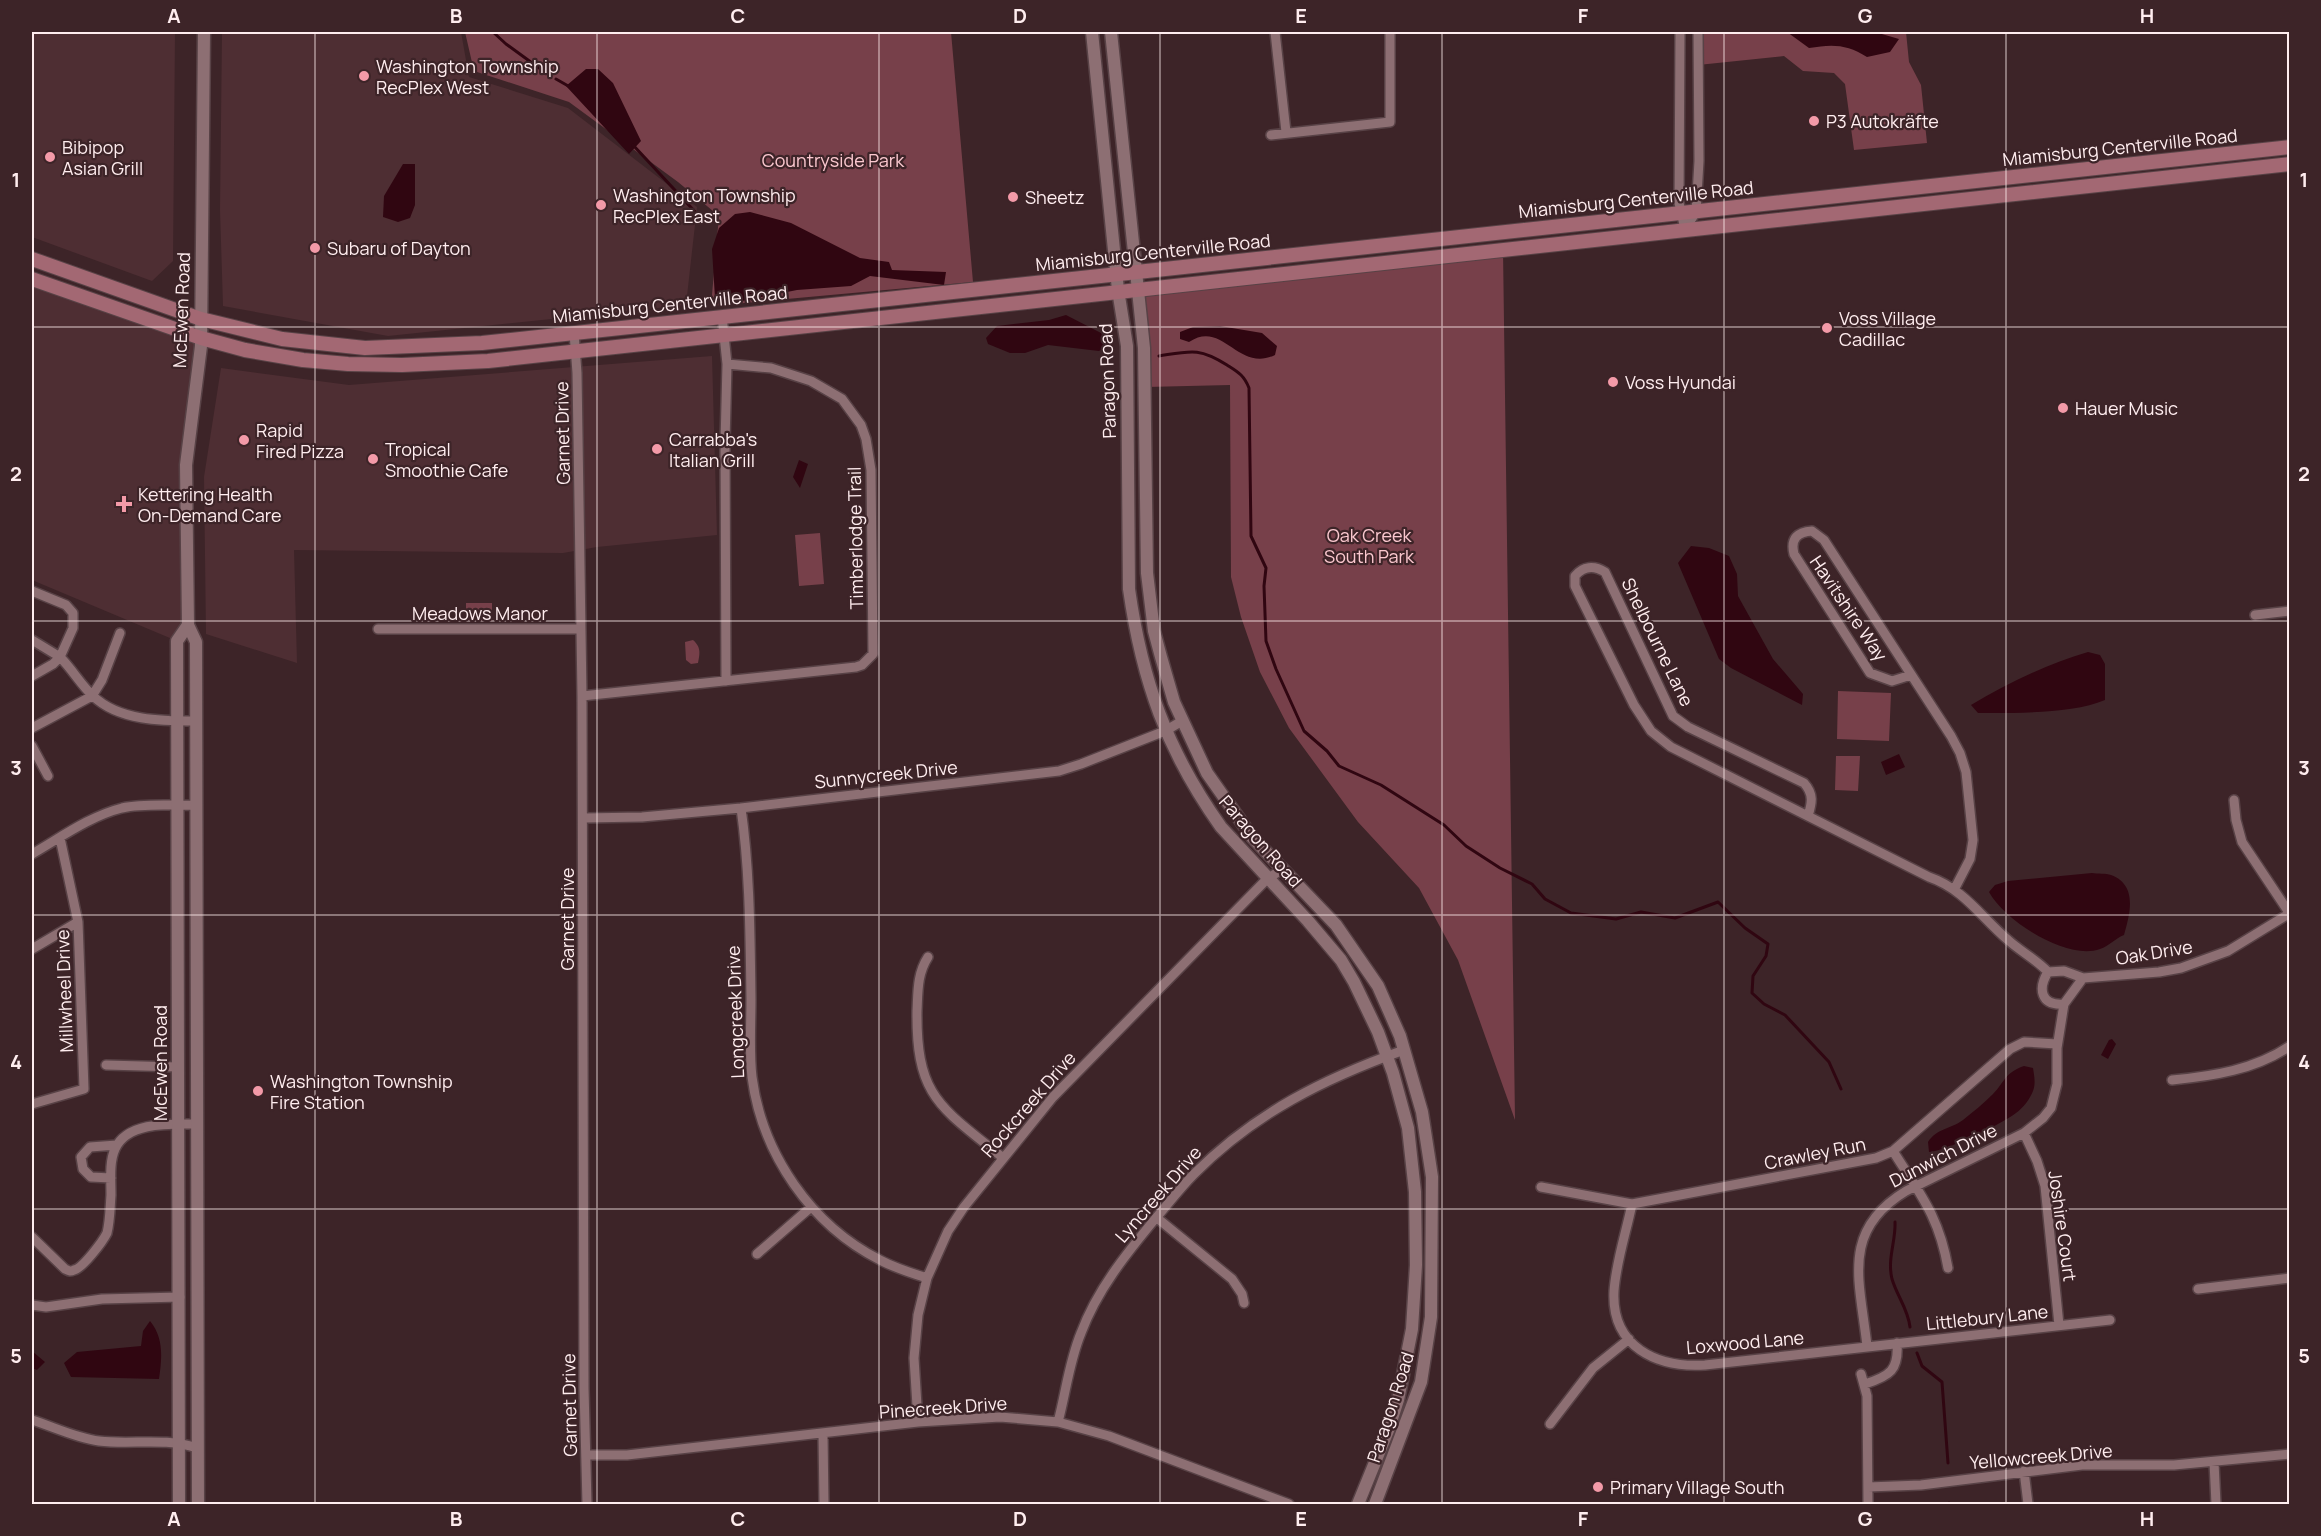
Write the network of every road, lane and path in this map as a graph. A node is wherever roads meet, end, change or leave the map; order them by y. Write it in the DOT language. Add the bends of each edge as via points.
graph roads {
  1 [pos="204,32"];
  2 [pos="1092,32"];
  3 [pos="1111,32"];
  4 [pos="1275,32"];
  5 [pos="1390,32"];
  6 [pos="1680,32"];
  7 [pos="1698,32"];
  8 [pos="1286,132"];
  9 [pos="1271,135"];
  10 [pos="2289,147"];
  11 [pos="2289,164"];
  12 [pos="1867,192"];
  13 [pos="1868,209"];
  14 [pos="1696,212"];
  15 [pos="1680,213"];
  16 [pos="1685,229"];
  17 [pos="1358,247"];
  18 [pos="32,259"];
  19 [pos="1360,265"];
  20 [pos="1135,272"];
  21 [pos="1117,275"];
  22 [pos="32,279"];
  23 [pos="1137,289"];
  24 [pos="1118,290"];
  25 [pos="904,297"];
  26 [pos="722,316"];
  27 [pos="907,316"];
  28 [pos="201,319"];
  29 [pos="574,333"];
  30 [pos="724,335"];
  31 [pos="201,338"];
  32 [pos="576,351"];
  33 [pos="727,364"];
  34 [pos="32,591"];
  35 [pos="2289,611"];
  36 [pos="2255,615"];
  37 [pos="188,625"];
  38 [pos="378,629"];
  39 [pos="582,630"];
  40 [pos="120,633"];
  41 [pos="32,640"];
  42 [pos="60,657"];
  43 [pos="1911,675"];
  44 [pos="32,676"];
  45 [pos="726,681"];
  46 [pos="92,696"];
  47 [pos="582,696"];
  48 [pos="179,721"];
  49 [pos="196,721"];
  50 [pos="1182,721"];
  51 [pos="32,728"];
  52 [pos="1165,731"];
  53 [pos="32,746"];
  54 [pos="48,776"];
  55 [pos="2234,800"];
  56 [pos="196,805"];
  57 [pos="177,806"];
  58 [pos="741,808"];
  59 [pos="1808,816"];
  60 [pos="584,818"];
  61 [pos="60,838"];
  62 [pos="32,854"];
  63 [pos="1283,869"];
  64 [pos="1267,879"];
  65 [pos="1955,888"];
  66 [pos="2289,913"];
  67 [pos="78,922"];
  68 [pos="32,949"];
  69 [pos="928,957"];
  70 [pos="2048,972"];
  71 [pos="2083,978"];
  72 [pos="2064,1004"];
  73 [pos="2057,1044"];
  74 [pos="2289,1046"];
  75 [pos="1404,1050"];
  76 [pos="1387,1057"];
  77 [pos="106,1065"];
  78 [pos="178,1067"];
  79 [pos="2172,1080"];
  80 [pos="32,1104"];
  81 [pos="178,1124"];
  82 [pos="196,1124"];
  83 [pos="2024,1133"];
  84 [pos="117,1145"];
  85 [pos="1893,1150"];
  86 [pos="1003,1158"];
  87 [pos="111,1178"];
  88 [pos="1915,1186"];
  89 [pos="1541,1187"];
  90 [pos="1632,1204"];
  91 [pos="811,1207"];
  92 [pos="1157,1218"];
  93 [pos="32,1238"];
  94 [pos="757,1254"];
  95 [pos="1948,1268"];
  96 [pos="927,1278"];
  97 [pos="2289,1278"];
  98 [pos="2198,1289"];
  99 [pos="180,1297"];
  100 [pos="1244,1303"];
  101 [pos="32,1305"];
  102 [pos="2110,1320"];
  103 [pos="2059,1326"];
  104 [pos="1629,1339"];
  105 [pos="1897,1343"];
  106 [pos="1867,1346"];
  107 [pos="1861,1374"];
  108 [pos="1865,1384"];
  109 [pos="32,1420"];
  110 [pos="918,1422"];
  111 [pos="1058,1422"];
  112 [pos="1550,1424"];
  113 [pos="823,1434"];
  114 [pos="179,1442"];
  115 [pos="197,1448"];
  116 [pos="2289,1454"];
  117 [pos="586,1455"];
  118 [pos="2214,1462"];
  119 [pos="2024,1471"];
  120 [pos="1868,1487"];
  121 [pos="179,1504"];
  122 [pos="198,1504"];
  123 [pos="587,1504"];
  124 [pos="824,1504"];
  125 [pos="1289,1504"];
  126 [pos="1358,1504"];
  127 [pos="1375,1504"];
  128 [pos="1868,1504"];
  129 [pos="2028,1504"];
  130 [pos="2216,1504"];
  1 -- 28 [label="street, McEwen Road"];
  2 -- 21 [label="street, Paragon Road"];
  3 -- 20 [label="street, Paragon Road"];
  4 -- 8 [label="street"];
  5 -- 8 [label="street" via="1390,122"];
  6 -- 15 [label="street"];
  7 -- 14 [label="street"];
  8 -- 9 [label="street"];
  10 -- 12 [label="main road, Miamisburg Centerville Road"];
  11 -- 13 [label="main road, Miamisburg Centerville Road"];
  12 -- 13 [label="main road"];
  12 -- 14 [label="main road, Miamisburg Centerville Road"];
  13 -- 16 [label="main road, Miamisburg Centerville Road"];
  14 -- 15 [label="main road, Miamisburg Centerville Road"];
  14 -- 16 [label="street"];
  15 -- 16 [label="street"];
  15 -- 17 [label="main road, Miamisburg Centerville Road"];
  16 -- 19 [label="main road, Miamisburg Centerville Road"];
  17 -- 19 [label="main road"];
  17 -- 20 [label="main road, Miamisburg Centerville Road"];
  18 -- 28 [label="main road, Miamisburg Centerville Road"];
  19 -- 23 [label="main road, Miamisburg Centerville Road"];
  20 -- 21 [label="main road, Miamisburg Centerville Road"];
  20 -- 23 [label="street, Paragon Road"];
  21 -- 24 [label="street, Paragon Road"];
  21 -- 25 [label="main road, Miamisburg Centerville Road"];
  22 -- 31 [label="main road, Miamisburg Centerville Road"];
  23 -- 24 [label="main road, Miamisburg Centerville Road"];
  23 -- 50 [label="street, Paragon Road" via="1146,375 1147,573 1158,648"];
  24 -- 27 [label="main road, Miamisburg Centerville Road"];
  24 -- 52 [label="street, Paragon Road" via="1127,346 1129,589 1150,689"];
  25 -- 26 [label="main road, Miamisburg Centerville Road"];
  25 -- 27 [label="main road"];
  26 -- 29 [label="main road, Miamisburg Centerville Road"];
  26 -- 30 [label="street"];
  27 -- 30 [label="main road, Miamisburg Centerville Road"];
  28 -- 29 [label="main road, Miamisburg Centerville Road" via="282,339 364,348 482,343"];
  28 -- 31 [label="street, McEwen Road"];
  29 -- 32 [label="street, Garnet Drive"];
  30 -- 32 [label="main road, Miamisburg Centerville Road"];
  30 -- 33 [label="street"];
  31 -- 32 [label="main road, Miamisburg Centerville Road" via="245,350 348,364 488,361"];
  31 -- 37 [label="street, McEwen Road" via="186,460"];
  32 -- 39 [label="street, Garnet Drive"];
  33 -- 45 [label="street"];
  33 -- 45 [label="street, Timberlodge Trail" via="771,368 811,381 842,399 861,425 871,470 874,648 869,660 856,667"];
  34 -- 42 [label="street" via="66,605 73,613 73,628"];
  35 -- 36 [label="street"];
  37 -- 48 [label="street, McEwen Road" via="177,641"];
  37 -- 49 [label="street, McEwen Road" via="196,642"];
  38 -- 39 [label="street, Meadows Manor"];
  39 -- 47 [label="street, Garnet Drive"];
  40 -- 46 [label="street"];
  41 -- 42 [label="street"];
  42 -- 44 [label="street"];
  42 -- 46 [label="street"];
  43 -- 43 [label="street, Havitshire Way" via="1824,540 1812,531 1796,536 1794,554 1870,673 1892,681"];
  43 -- 65 [label="street, Havitshire Way" via="1951,736 1966,772 1973,840 1970,859"];
  45 -- 47 [label="street, Timberlodge Trail"];
  46 -- 48 [label="street" via="130,715"];
  46 -- 51 [label="street"];
  47 -- 60 [label="street, Garnet Drive"];
  48 -- 49 [label="street"];
  48 -- 57 [label="street, McEwen Road"];
  49 -- 56 [label="street, McEwen Road"];
  50 -- 52 [label="street, Sunnycreek Drive"];
  50 -- 63 [label="street, Paragon Road" via="1207,773 1252,837"];
  52 -- 58 [label="street, Sunnycreek Drive" via="1059,771"];
  52 -- 64 [label="street, Paragon Road" via="1207,808"];
  53 -- 54 [label="street"];
  55 -- 66 [label="street" via="2242,842"];
  56 -- 57 [label="street"];
  56 -- 82 [label="street, McEwen Road"];
  57 -- 61 [label="street" via="122,808"];
  57 -- 78 [label="street, McEwen Road"];
  58 -- 60 [label="street, Sunnycreek Drive"];
  58 -- 91 [label="street, Longcreek Drive" via="749,873 751,1055 756,1098 777,1156"];
  59 -- 59 [label="street, Shelbourne Lane" via="1671,747 1651,731 1575,586 1579,571 1597,567 1605,572 1672,716 1688,728 1804,783 1812,795"];
  59 -- 65 [label="street, Shelbourne Lane"];
  60 -- 117 [label="street, Garnet Drive"];
  61 -- 62 [label="street"];
  61 -- 67 [label="street, Millwheel Drive"];
  63 -- 64 [label="street, Rockcreek Drive"];
  63 -- 75 [label="street, Paragon Road" via="1336,925 1362,960 1378,986"];
  64 -- 76 [label="street, Paragon Road" via="1341,960 1369,1012"];
  64 -- 86 [label="street, Rockcreek Drive" via="1053,1097"];
  65 -- 70 [label="street, Shelbourne Lane" via="2006,939"];
  66 -- 71 [label="street, Oak Drive" via="2228,951 2181,968"];
  67 -- 68 [label="street"];
  67 -- 80 [label="street, Millwheel Drive" via="84,1089"];
  69 -- 86 [label="street" via="919,974 917,1007 918,1050 925,1080 948,1113"];
  70 -- 71 [label="street, Oak Drive" via="2064,971"];
  70 -- 72 [label="street" via="2042,993 2050,1002"];
  71 -- 72 [label="street"];
  72 -- 73 [label="street, Dunwich Drive"];
  73 -- 83 [label="street, Dunwich Drive" via="2058,1084 2051,1108"];
  73 -- 85 [label="street, Crawley Run" via="2024,1042 2010,1048"];
  74 -- 79 [label="street" via="2266,1060 2223,1074"];
  75 -- 76 [label="street, Lyncreek Drive"];
  75 -- 127 [label="street, Paragon Road" via="1422,1112 1432,1177 1431,1317 1421,1382"];
  76 -- 92 [label="street, Lyncreek Drive" via="1330,1079 1275,1108 1192,1175"];
  76 -- 126 [label="street, Paragon Road" via="1413,1159 1415,1295 1398,1400"];
  77 -- 78 [label="street"];
  78 -- 81 [label="street, McEwen Road"];
  81 -- 82 [label="street"];
  81 -- 84 [label="street" via="147,1126"];
  81 -- 99 [label="street, McEwen Road"];
  82 -- 115 [label="street, McEwen Road"];
  83 -- 88 [label="street, Dunwich Drive"];
  83 -- 103 [label="street, Joshire Court" via="2045,1186"];
  84 -- 87 [label="street"];
  84 -- 87 [label="street" via="96,1146 81,1157 83,1169 91,1177"];
  85 -- 88 [label="street"];
  85 -- 90 [label="street, Crawley Run" via="1876,1158"];
  86 -- 96 [label="street, Rockcreek Drive" via="948,1230"];
  87 -- 93 [label="street" via="107,1233 79,1268 65,1269"];
  88 -- 95 [label="street" via="1939,1228"];
  88 -- 106 [label="street, Dunwich Drive" via="1881,1209 1861,1243 1858,1267"];
  89 -- 90 [label="street, Crawley Run"];
  90 -- 104 [label="street, Loxwood Lane" via="1614,1290 1617,1314"];
  91 -- 94 [label="street"];
  91 -- 96 [label="street, Longcreek Drive" via="861,1249"];
  92 -- 100 [label="street" via="1232,1279"];
  92 -- 111 [label="street, Lyncreek Drive" via="1113,1272 1091,1310 1073,1354"];
  96 -- 110 [label="street, Rockcreek Drive" via="915,1337"];
  97 -- 98 [label="street"];
  99 -- 101 [label="street"];
  99 -- 114 [label="street, McEwen Road"];
  102 -- 103 [label="street, Littlebury Lane"];
  103 -- 105 [label="street, Littlebury Lane"];
  104 -- 106 [label="street, Loxwood Lane" via="1653,1358 1689,1366"];
  104 -- 112 [label="street" via="1593,1368"];
  105 -- 106 [label="street, Littlebury Lane"];
  105 -- 108 [label="street" via="1894,1369"];
  107 -- 108 [label="street"];
  108 -- 120 [label="street"];
  109 -- 114 [label="street" via="87,1439"];
  110 -- 111 [label="street, Pinecreek Drive" via="1000,1417"];
  110 -- 113 [label="street, Pinecreek Drive"];
  111 -- 125 [label="street, Pinecreek Drive" via="1133,1444"];
  113 -- 117 [label="street, Pinecreek Drive" via="627,1455"];
  113 -- 124 [label="street"];
  114 -- 115 [label="street"];
  114 -- 121 [label="street, McEwen Road"];
  115 -- 122 [label="street, McEwen Road"];
  116 -- 118 [label="street, Yellowcreek Drive"];
  117 -- 123 [label="street, Garnet Drive"];
  118 -- 119 [label="street, Yellowcreek Drive" via="2082,1465"];
  118 -- 130 [label="street"];
  119 -- 120 [label="street, Yellowcreek Drive" via="1921,1485"];
  119 -- 129 [label="street"];
  120 -- 128 [label="street"];
}
